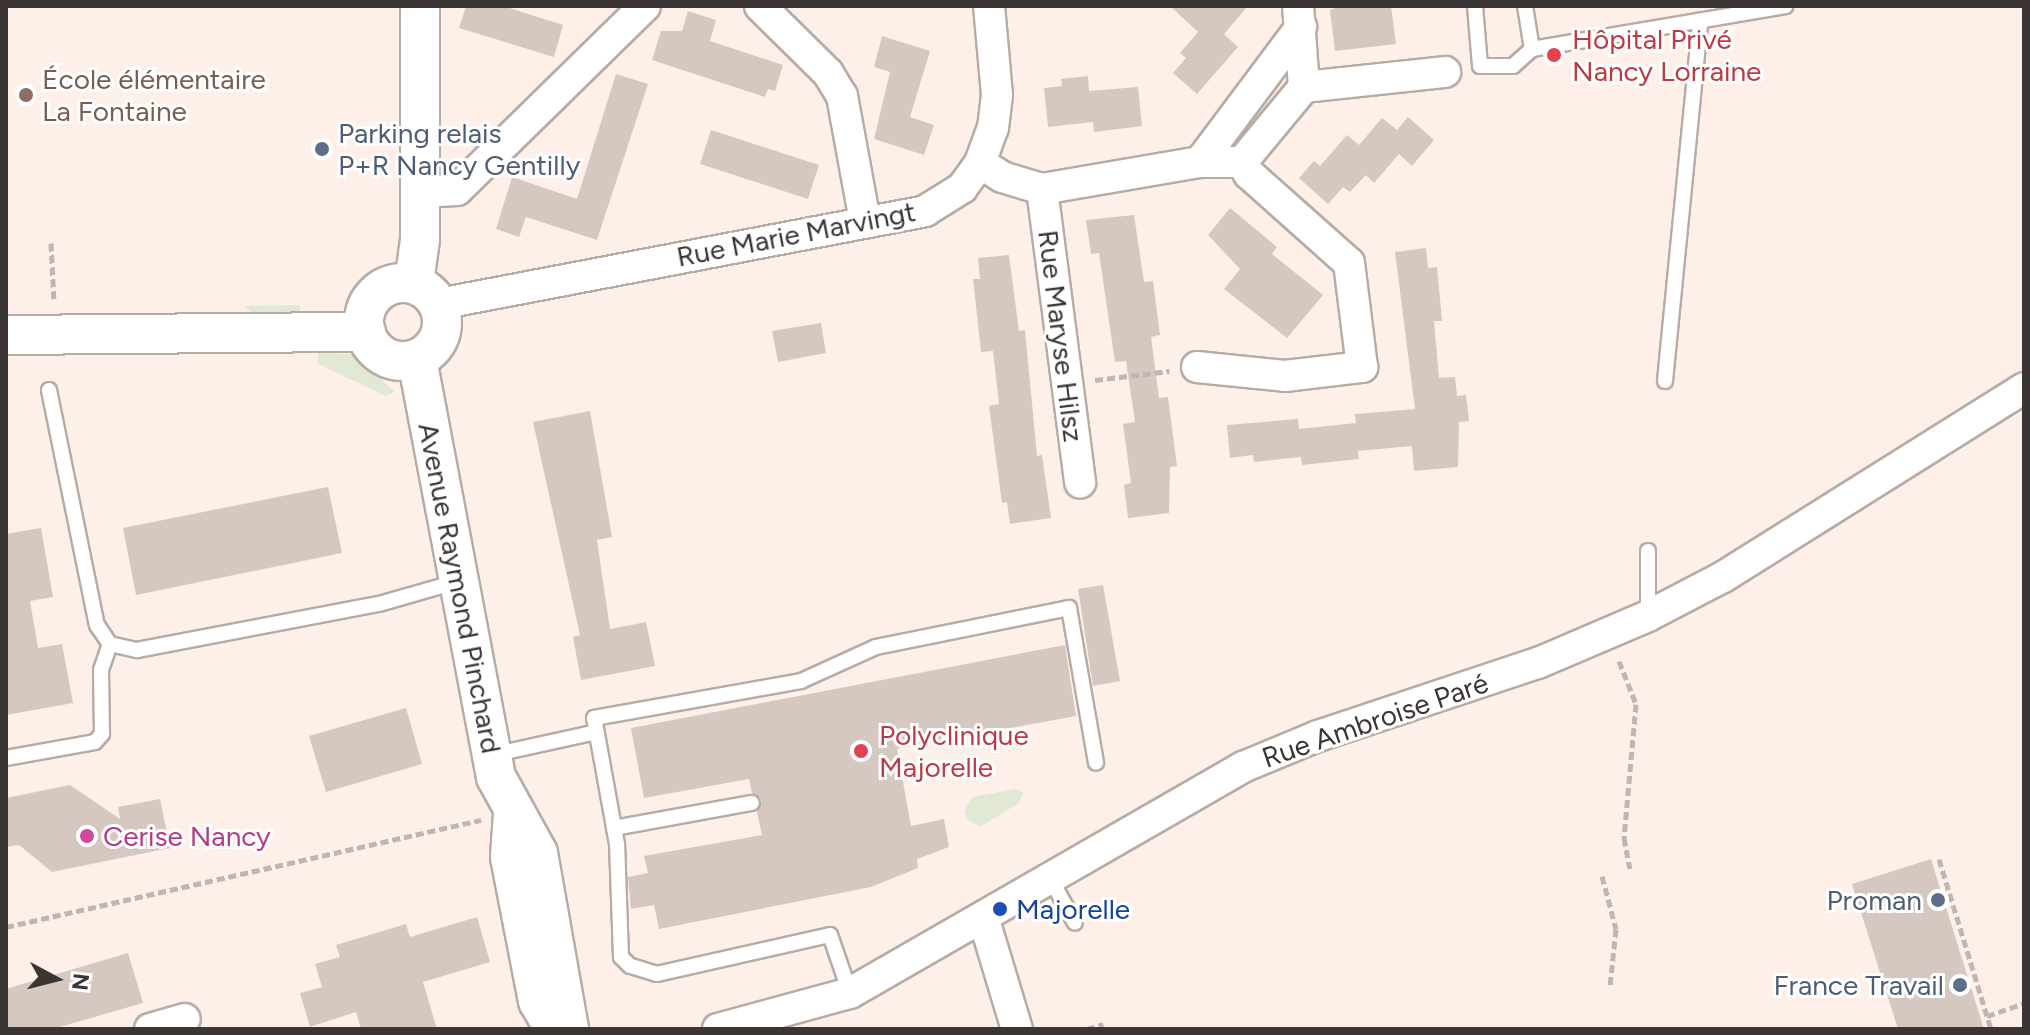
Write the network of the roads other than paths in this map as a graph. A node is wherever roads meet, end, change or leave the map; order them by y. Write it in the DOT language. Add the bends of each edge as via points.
graph roads {
  1 [pos="420,6"];
  2 [pos="645,6"];
  3 [pos="760,6"];
  4 [pos="989,6"];
  5 [pos="1475,6"];
  6 [pos="1525,6"];
  7 [pos="1785,6"];
  8 [pos="1300,16"];
  9 [pos="1700,21"];
  10 [pos="1532,49"];
  11 [pos="1445,72"];
  12 [pos="1304,87"];
  13 [pos="1200,162"];
  14 [pos="1242,162"];
  15 [pos="980,163"];
  16 [pos="1042,189"];
  17 [pos="419,192"];
  18 [pos="865,221"];
  19 [pos="426,294"];
  20 [pos="366,332"];
  21 [pos="6,335"];
  22 [pos="417,359"];
  23 [pos="1197,367"];
  24 [pos="1665,381"];
  25 [pos="2024,388"];
  26 [pos="49,390"];
  27 [pos="1080,483"];
  28 [pos="1648,551"];
  29 [pos="459,581"];
  30 [pos="1648,616"];
  31 [pos="110,644"];
  32 [pos="597,732"];
  33 [pos="492,755"];
  34 [pos="6,758"];
  35 [pos="1096,763"];
  36 [pos="752,803"];
  37 [pos="513,813"];
  38 [pos="614,828"];
  39 [pos="1050,878"];
  40 [pos="984,920"];
  41 [pos="1075,923"];
  42 [pos="850,993"];
  43 [pos="185,1019"];
  44 [pos="150,1029"];
  45 [pos="554,1029"];
  46 [pos="569,1029"];
  47 [pos="718,1029"];
  48 [pos="1017,1029"];
  1 -- 17 [label="street"];
  2 -- 17 [label="street" via="457,190"];
  3 -- 18 [label="street" via="828,73 842,96"];
  4 -- 15 [label="street, Rue Marie Marvingt" via="997,95 993,128"];
  5 -- 10 [label="lane" via="1480,66 1513,66"];
  6 -- 10 [label="lane"];
  7 -- 9 [label="lane"];
  8 -- 12 [label="street"];
  8 -- 13 [label="street"];
  9 -- 10 [label="lane"];
  9 -- 24 [label="lane"];
  11 -- 12 [label="street"];
  12 -- 14 [label="street"];
  13 -- 14 [label="street"];
  13 -- 16 [label="street"];
  14 -- 23 [label="street" via="1349,263 1362,367 1285,376"];
  15 -- 16 [label="street" via="1002,177"];
  15 -- 18 [label="street, Rue Marie Marvingt" via="962,188 925,211"];
  16 -- 27 [label="street, Rue Maryse Hilsz"];
  17 -- 19 [label="street"];
  18 -- 19 [label="street, Rue Marie Marvingt"];
  19 -- 20 [label="street" via="394,283 376,292 365,309"];
  19 -- 22 [label="street" via="442,330 437,343"];
  20 -- 21 [label="street"];
  20 -- 22 [label="street" via="383,356"];
  22 -- 29 [label="street, Avenue Raymond Pinchard"];
  25 -- 30 [label="street, Rue Ambroise Paré" via="1736,569"];
  26 -- 31 [label="lane" via="97,625"];
  28 -- 30 [label="lane"];
  29 -- 31 [label="lane" via="379,604 137,650"];
  29 -- 33 [label="street, Avenue Raymond Pinchard"];
  30 -- 39 [label="street, Rue Ambroise Paré" via="1243,767 1174,802"];
  31 -- 34 [label="lane" via="101,670 102,734 95,742"];
  32 -- 33 [label="lane"];
  32 -- 35 [label="lane" via="594,718 801,681 876,647 1069,608"];
  32 -- 38 [label="lane"];
  33 -- 37 [label="street, Avenue Raymond Pinchard"];
  36 -- 38 [label="lane"];
  37 -- 45 [label="street, Avenue Raymond Pinchard" via="510,857 538,1001"];
  37 -- 46 [label="street, Avenue Raymond Pinchard" via="538,853"];
  38 -- 42 [label="lane" via="621,957 630,966 657,974 830,935"];
  39 -- 40 [label="street, Rue Ambroise Paré"];
  39 -- 41 [label="lane"];
  40 -- 42 [label="street, Rue Ambroise Paré"];
  40 -- 48 [label="street"];
  42 -- 47 [label="street, Rue Ambroise Paré"];
  43 -- 44 [label="street"];
}
